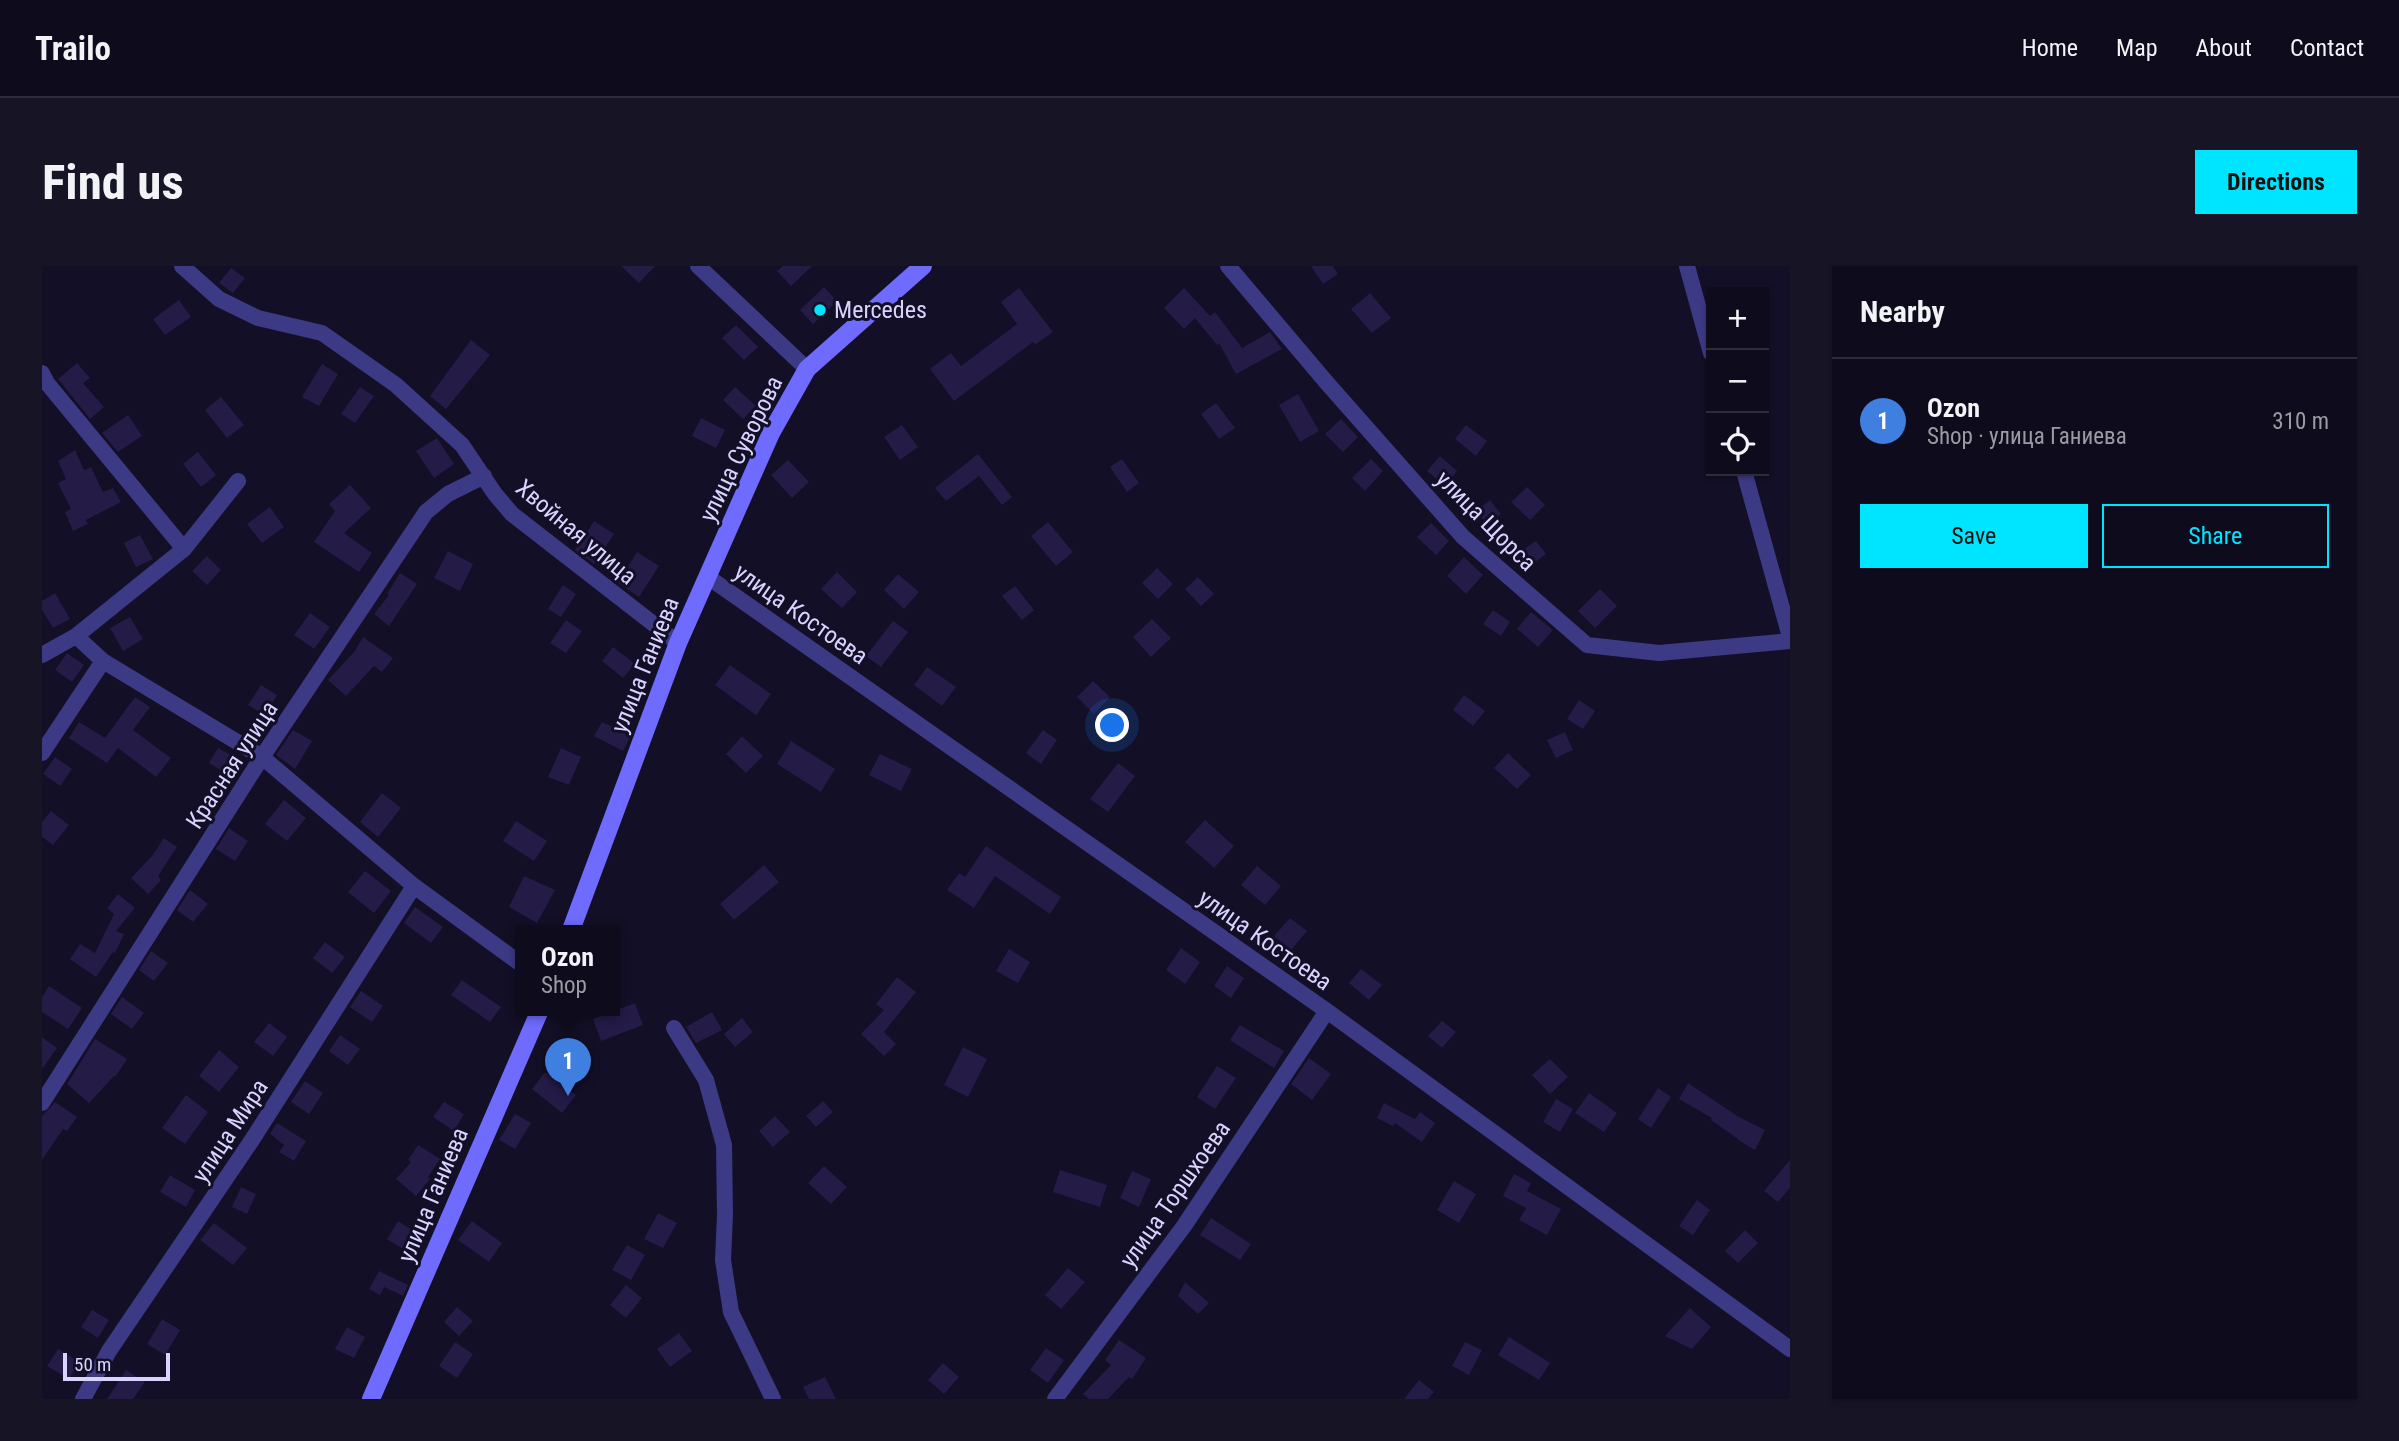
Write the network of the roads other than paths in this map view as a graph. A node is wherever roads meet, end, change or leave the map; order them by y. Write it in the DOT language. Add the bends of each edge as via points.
graph roads {
  1 [pos="182,266"];
  2 [pos="698,266"];
  3 [pos="923,266"];
  4 [pos="1228,266"];
  5 [pos="1687,266"];
  6 [pos="1710,350"];
  7 [pos="807,369"];
  8 [pos="44,381"];
  9 [pos="484,476"];
  10 [pos="1745,476"];
  11 [pos="238,481"];
  12 [pos="184,549"];
  13 [pos="708,577"];
  14 [pos="76,636"];
  15 [pos="1790,639"];
  16 [pos="678,643"];
  17 [pos="42,655"];
  18 [pos="103,661"];
  19 [pos="42,753"];
  20 [pos="262,757"];
  21 [pos="414,886"];
  22 [pos="573,925"];
  23 [pos="515,960"];
  24 [pos="1326,1011"];
  25 [pos="537,1016"];
  26 [pos="674,1028"];
  27 [pos="42,1103"];
  28 [pos="1790,1349"];
  29 [pos="83,1399"];
  30 [pos="371,1399"];
  31 [pos="773,1399"];
  32 [pos="1055,1399"];
  1 -- 9 [label="street, Хвойная улица" via="219,299 258,318 323,333 396,385 462,445"];
  2 -- 7 [label="street"];
  3 -- 7 [label="main road, улица Суворова"];
  4 -- 15 [label="street, улица Щорса" via="1464,537 1587,645 1659,653"];
  5 -- 6 [label="street"];
  7 -- 13 [label="main road, улица Суворова" via="771,433"];
  8 -- 12 [label="street"];
  9 -- 16 [label="street, Хвойная улица" via="512,514"];
  9 -- 20 [label="street, Красная улица" via="426,512"];
  10 -- 15 [label="street"];
  11 -- 12 [label="street"];
  12 -- 14 [label="street"];
  13 -- 16 [label="main road, улица Ганиева"];
  13 -- 24 [label="street, улица Костоева"];
  14 -- 17 [label="street"];
  14 -- 18 [label="street"];
  16 -- 22 [label="main road, улица Ганиева"];
  18 -- 19 [label="street"];
  18 -- 20 [label="street"];
  20 -- 21 [label="street"];
  20 -- 27 [label="street, Красная улица"];
  21 -- 23 [label="street"];
  21 -- 29 [label="street, улица Мира" via="252,1140 109,1352"];
  24 -- 28 [label="street, улица Костоева"];
  24 -- 32 [label="street, улица Торшхоева" via="1184,1226"];
  25 -- 30 [label="main road, улица Ганиева"];
  26 -- 31 [label="street" via="706,1080 724,1145 723,1260 731,1312"];
}
